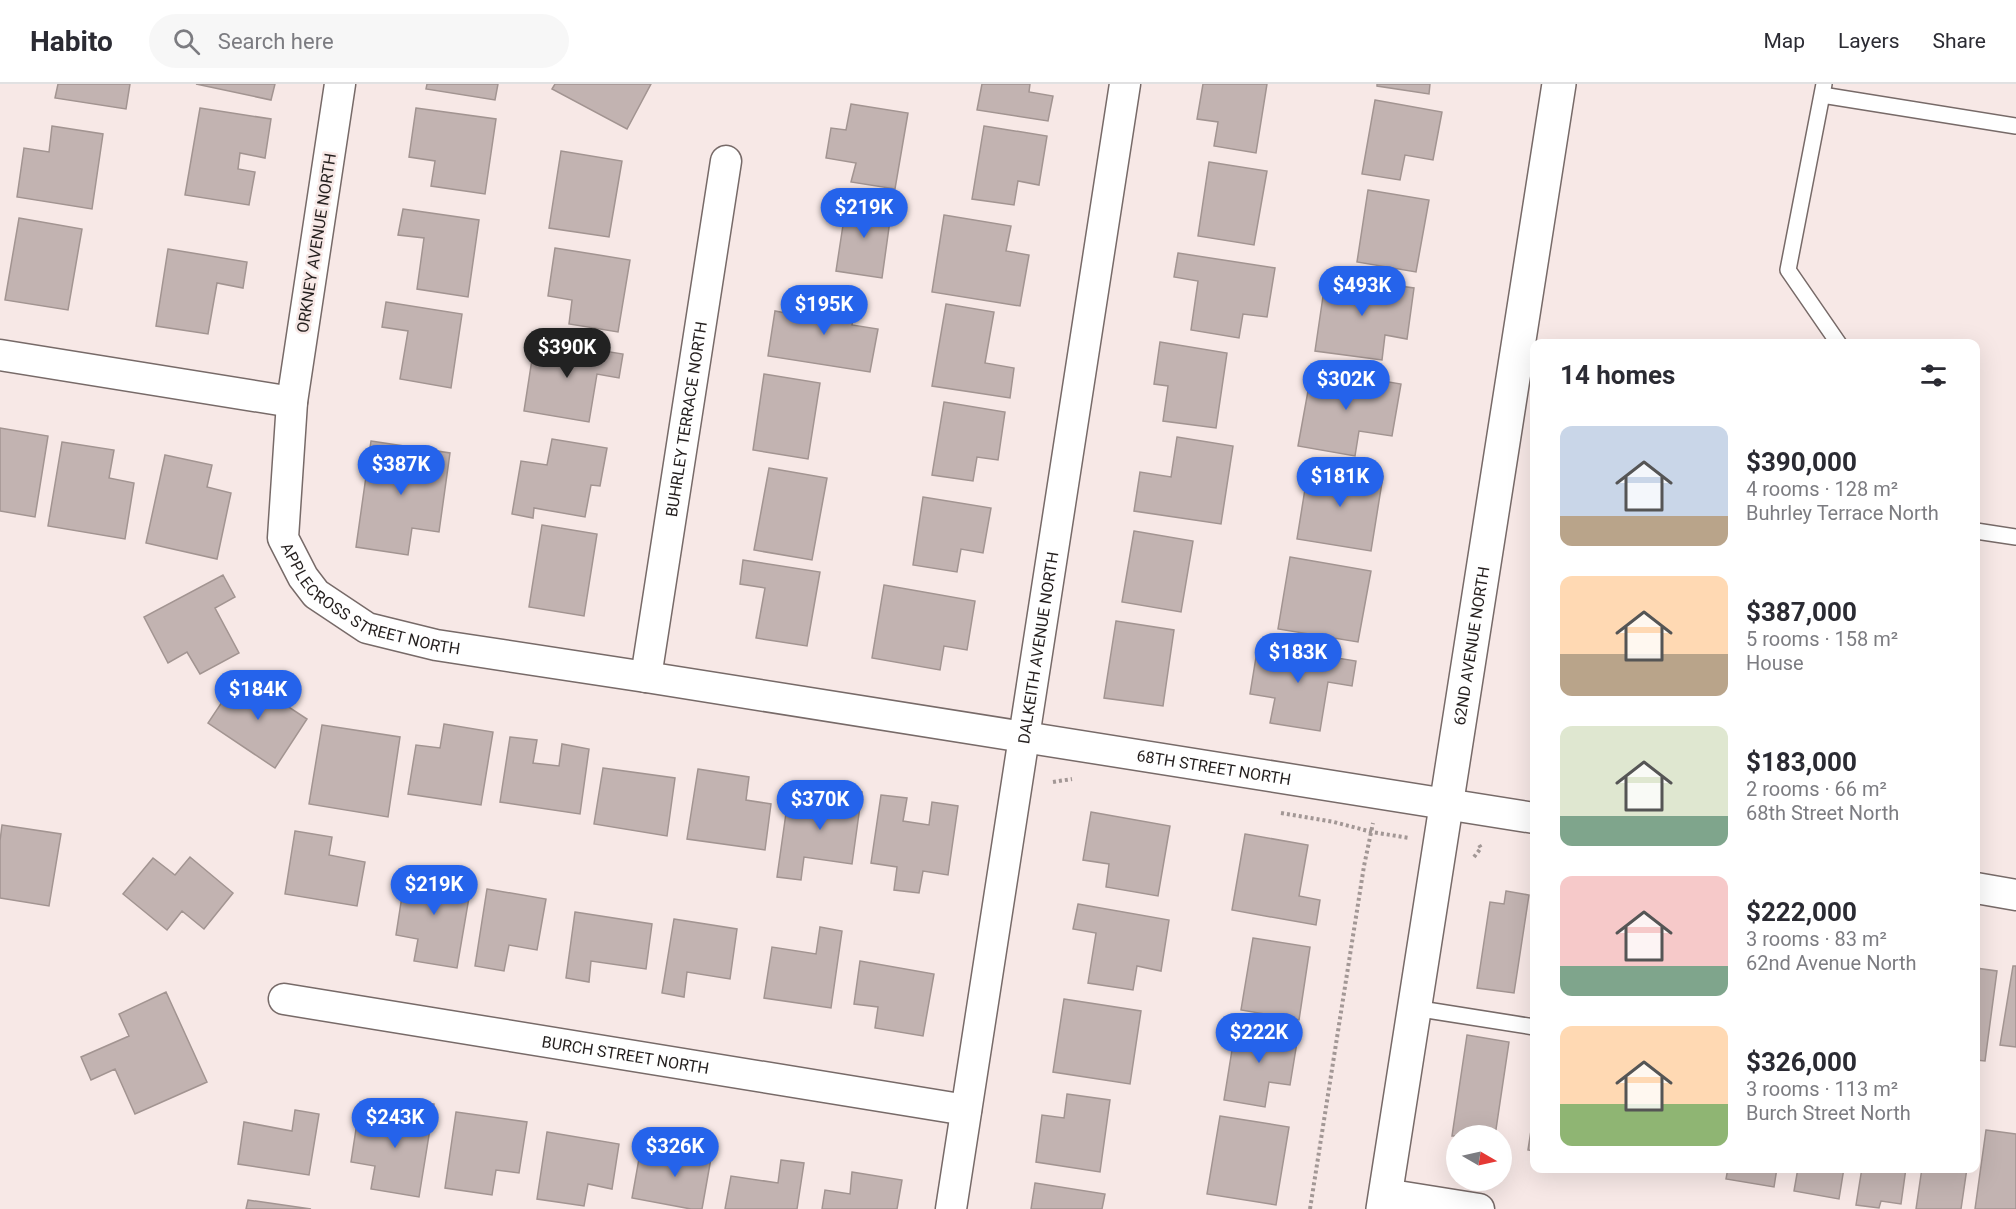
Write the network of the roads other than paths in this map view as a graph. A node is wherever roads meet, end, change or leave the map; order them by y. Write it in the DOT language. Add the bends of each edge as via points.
graph roads {
  1 [pos="340,84"];
  2 [pos="1125,84"];
  3 [pos="1559,84"];
  4 [pos="1823,89"];
  5 [pos="2016,126"];
  6 [pos="726,161"];
  7 [pos="1836,339"];
  8 [pos="0,356"];
  9 [pos="292,402"];
  10 [pos="1980,532"];
  11 [pos="2016,537"];
  12 [pos="646,676"];
  13 [pos="893,716"];
  14 [pos="1024,737"];
  15 [pos="1446,804"];
  16 [pos="1530,817"];
  17 [pos="1980,889"];
  18 [pos="2016,895"];
  19 [pos="284,999"];
  20 [pos="1414,1008"];
  21 [pos="1530,1025"];
  22 [pos="966,1110"];
  23 [pos="1384,1202"];
  24 [pos="951,1209"];
  25 [pos="1479,1209"];
  1 -- 9 [label="street, ORKNEY AVENUE NORTH"];
  2 -- 14 [label="street, DALKEITH AVENUE NORTH"];
  3 -- 15 [label="street, 62ND AVENUE NORTH"];
  4 -- 5 [label="lane"];
  4 -- 7 [label="lane" via="1788,270"];
  6 -- 12 [label="street, BUHRLEY TERRACE NORTH"];
  8 -- 9 [label="street"];
  9 -- 12 [label="street, APPLECROSS STREET NORTH" via="283,538 316,594 367,628 378,631 436,645"];
  10 -- 11 [label="lane"];
  12 -- 13 [label="street, APPLECROSS STREET NORTH"];
  13 -- 14 [label="street, 68TH STREET NORTH"];
  14 -- 15 [label="street, 68TH STREET NORTH"];
  14 -- 22 [label="street, DALKEITH AVENUE NORTH"];
  15 -- 16 [label="street, 68TH STREET NORTH"];
  15 -- 20 [label="street, 62ND AVENUE NORTH"];
  17 -- 18 [label="street"];
  19 -- 22 [label="street, BURCH STREET NORTH"];
  20 -- 21 [label="lane"];
  20 -- 23 [label="street, 62ND AVENUE NORTH"];
  22 -- 24 [label="street, DALKEITH AVENUE NORTH"];
  23 -- 25 [label="street"];
}
